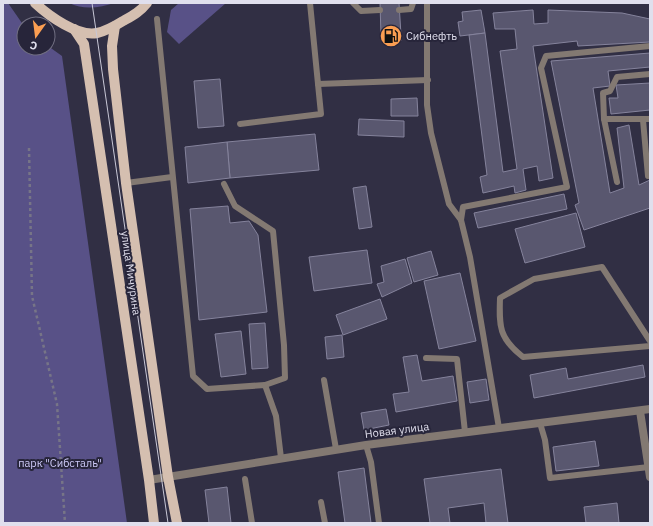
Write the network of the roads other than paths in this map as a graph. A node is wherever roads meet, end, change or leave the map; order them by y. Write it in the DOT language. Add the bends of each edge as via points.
graph roads {
  1 [pos="35,3"];
  2 [pos="147,3"];
  3 [pos="310,3"];
  4 [pos="353,3"];
  5 [pos="413,3"];
  6 [pos="427,3"];
  7 [pos="380,10"];
  8 [pos="399,10"];
  9 [pos="157,19"];
  10 [pos="115,26"];
  11 [pos="74,29"];
  12 [pos="650,46"];
  13 [pos="650,74"];
  14 [pos="428,80"];
  15 [pos="318,84"];
  16 [pos="604,119"];
  17 [pos="647,120"];
  18 [pos="240,124"];
  19 [pos="648,176"];
  20 [pos="172,177"];
  21 [pos="617,182"];
  22 [pos="126,183"];
  23 [pos="224,184"];
  24 [pos="461,220"];
  25 [pos="650,342"];
  26 [pos="650,346"];
  27 [pos="426,358"];
  28 [pos="324,380"];
  29 [pos="265,385"];
  30 [pos="650,409"];
  31 [pos="640,411"];
  32 [pos="540,423"];
  33 [pos="499,428"];
  34 [pos="465,432"];
  35 [pos="366,445"];
  36 [pos="336,449"];
  37 [pos="281,458"];
  38 [pos="649,467"];
  39 [pos="168,477"];
  40 [pos="650,477"];
  41 [pos="149,480"];
  42 [pos="245,480"];
  43 [pos="321,502"];
  44 [pos="154,523"];
  45 [pos="177,523"];
  46 [pos="252,523"];
  47 [pos="325,523"];
  48 [pos="378,523"];
  1 -- 11 [label="main road"];
  2 -- 10 [label="main road" via="140,12"];
  3 -- 15 [label="lane"];
  4 -- 7 [label="lane" via="361,11"];
  5 -- 8 [label="lane" via="411,9"];
  6 -- 14 [label="lane"];
  9 -- 20 [label="lane"];
  10 -- 11 [label="main road" via="98,32"];
  10 -- 22 [label="main road, улица Мичурина" via="112,69"];
  11 -- 41 [label="main road, улица Мичурина" via="84,44"];
  12 -- 24 [label="lane" via="546,56 541,68 567,187 463,207"];
  13 -- 16 [label="lane" via="617,77 610,91 603,93"];
  14 -- 15 [label="lane"];
  14 -- 24 [label="lane" via="427,105 431,133 449,204"];
  15 -- 18 [label="lane" via="320,114"];
  16 -- 17 [label="lane"];
  16 -- 21 [label="lane"];
  17 -- 19 [label="lane"];
  20 -- 22 [label="lane"];
  20 -- 29 [label="lane" via="193,376 207,389"];
  22 -- 39 [label="main road, улица Мичурина"];
  23 -- 29 [label="lane" via="235,206 273,231 285,378"];
  24 -- 33 [label="lane" via="470,257"];
  25 -- 26 [label="lane" via="602,267 534,279 500,298 499,325 509,346 523,357"];
  27 -- 34 [label="lane" via="457,359"];
  28 -- 36 [label="lane"];
  29 -- 37 [label="lane" via="276,416"];
  30 -- 31 [label="street, Новая улица"];
  31 -- 32 [label="street, Новая улица"];
  31 -- 38 [label="street"];
  32 -- 33 [label="street, Новая улица"];
  32 -- 38 [label="lane" via="550,478"];
  33 -- 34 [label="street, Новая улица"];
  34 -- 35 [label="street, Новая улица"];
  35 -- 36 [label="street, Новая улица"];
  35 -- 48 [label="lane"];
  36 -- 37 [label="street, Новая улица"];
  37 -- 39 [label="street, Новая улица"];
  38 -- 40 [label="street"];
  39 -- 41 [label="street, Новая улица"];
  39 -- 45 [label="main road, улица Мичурина"];
  41 -- 44 [label="main road, улица Мичурина"];
  42 -- 46 [label="lane"];
  43 -- 47 [label="lane"];
}
